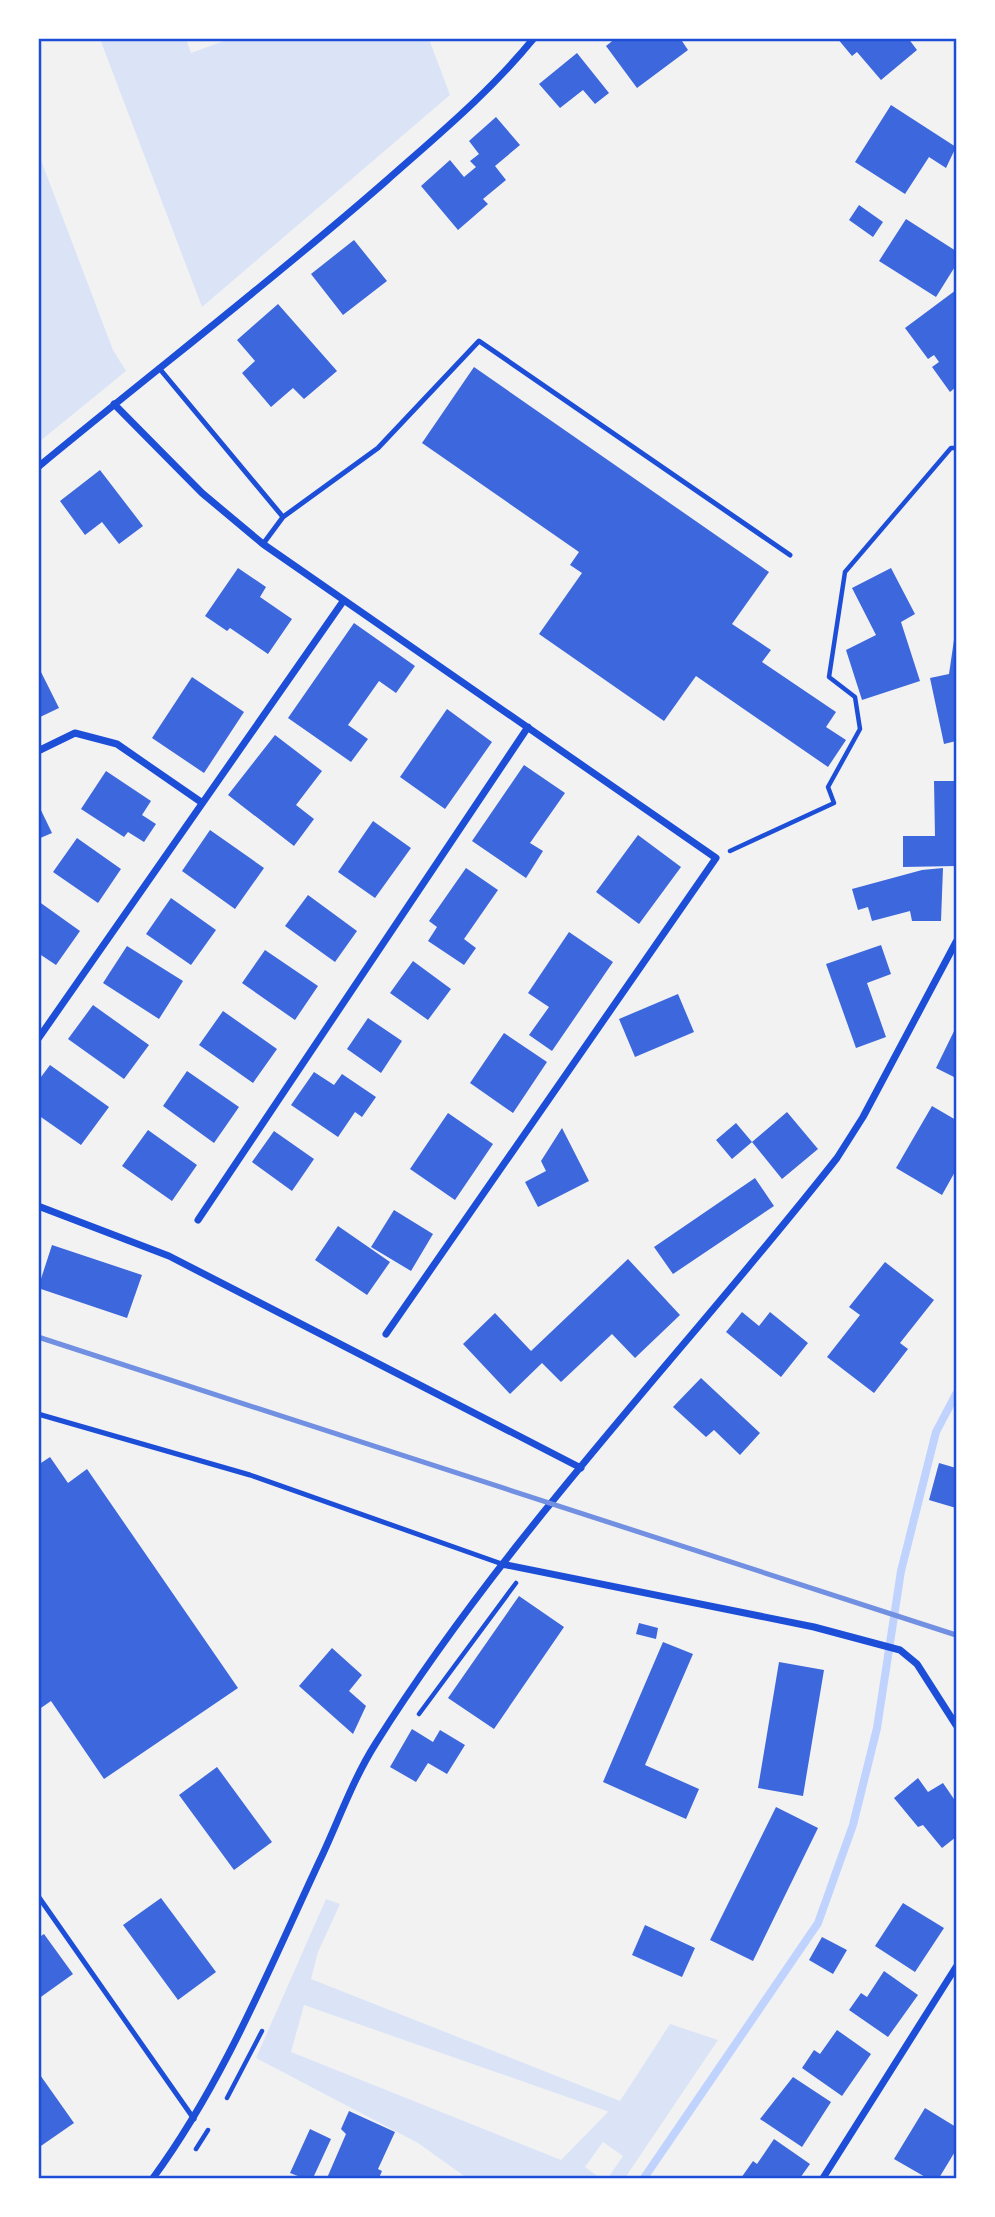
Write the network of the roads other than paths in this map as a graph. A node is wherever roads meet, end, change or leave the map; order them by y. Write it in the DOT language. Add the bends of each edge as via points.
graph roads {
  1 [pos="534,38"];
  2 [pos="158,367"];
  3 [pos="114,404"];
  4 [pos="38,467"];
  5 [pos="283,517"];
  6 [pos="263,544"];
  7 [pos="790,555"];
  8 [pos="344,600"];
  9 [pos="528,727"];
  10 [pos="38,751"];
  11 [pos="201,802"];
  12 [pos="957,942"];
  13 [pos="38,1039"];
  14 [pos="38,1206"];
  15 [pos="198,1220"];
  16 [pos="386,1334"];
  17 [pos="38,1414"];
  18 [pos="581,1468"];
  19 [pos="502,1564"];
  20 [pos="957,1725"];
  21 [pos="38,1896"];
  22 [pos="957,1967"];
  23 [pos="194,2119"];
  24 [pos="153,2179"];
  25 [pos="823,2179"];
  1 -- 2 [label="street" via="499,81 301,255"];
  2 -- 3 [label="street"];
  2 -- 5 [label="lane"];
  3 -- 4 [label="street"];
  3 -- 6 [label="street" via="202,493"];
  5 -- 6 [label="lane"];
  5 -- 7 [label="lane" via="378,449 479,341"];
  6 -- 8 [label="street"];
  8 -- 9 [label="street"];
  8 -- 11 [label="street"];
  9 -- 15 [label="street"];
  9 -- 16 [label="street" via="716,858"];
  10 -- 11 [label="street" via="75,733 117,744"];
  11 -- 13 [label="street"];
  12 -- 18 [label="street" via="837,1158"];
  14 -- 18 [label="street" via="169,1256"];
  17 -- 19 [label="lane" via="250,1475"];
  18 -- 19 [label="street"];
  19 -- 20 [label="street" via="866,1639 900,1650 917,1664"];
  19 -- 23 [label="street" via="374,1746 229,2057"];
  21 -- 23 [label="lane"];
  22 -- 25 [label="street"];
  23 -- 24 [label="street"];
}
